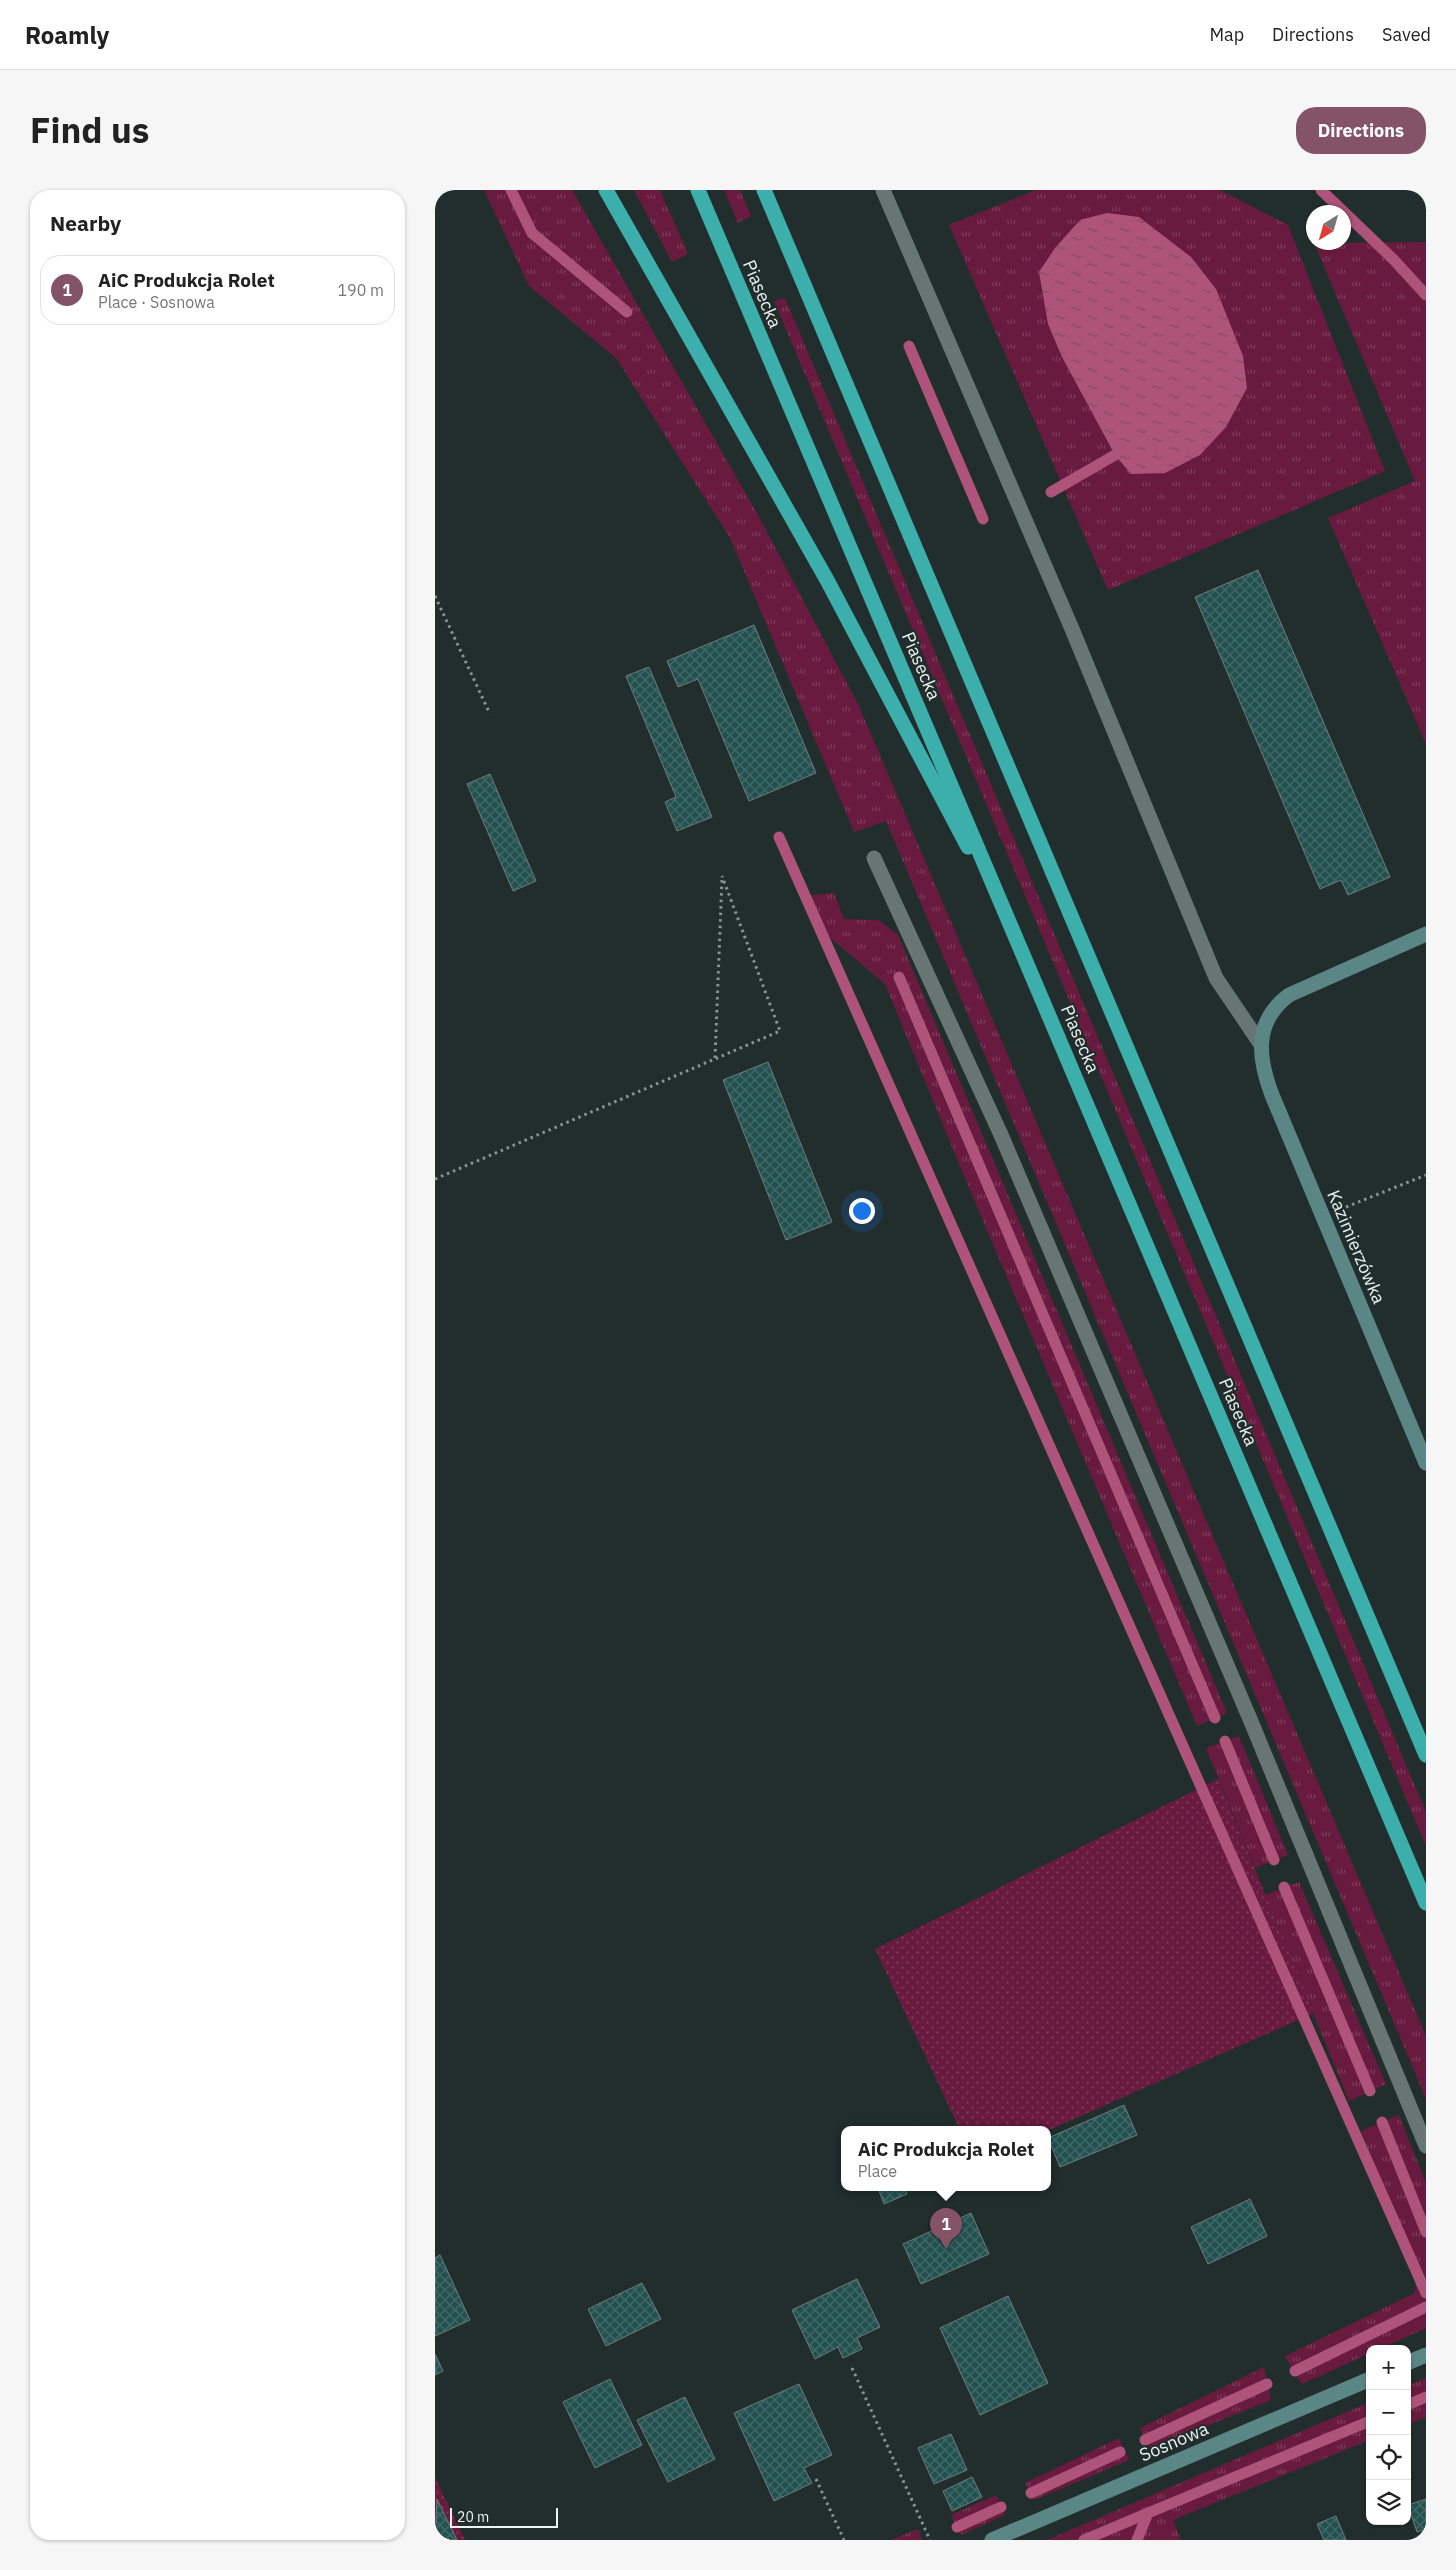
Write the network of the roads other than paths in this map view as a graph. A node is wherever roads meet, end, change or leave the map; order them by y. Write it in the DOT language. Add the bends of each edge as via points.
graph roads {
  1 [pos="606,190"];
  2 [pos="698,190"];
  3 [pos="764,190"];
  4 [pos="883,190"];
  5 [pos="874,858"];
  6 [pos="1426,934"];
  7 [pos="1019,944"];
  8 [pos="1260,1043"];
  9 [pos="1426,1463"];
  10 [pos="1426,1754"];
  11 [pos="1426,1903"];
  12 [pos="1426,2146"];
  13 [pos="1426,2355"];
  14 [pos="1411,2361"];
  15 [pos="1366,2381"];
  16 [pos="993,2540"];
  1 -- 7 [label="highway" via="827,580"];
  2 -- 7 [label="highway, Piasecka"];
  3 -- 10 [label="highway"];
  4 -- 8 [label="street" via="1072,629 1216,978"];
  5 -- 12 [label="street" via="1002,1137 1250,1719"];
  6 -- 8 [label="street" via="1289,995 1279,1002"];
  7 -- 11 [label="highway, Piasecka"];
  8 -- 9 [label="street, Kazimierzówka" via="1263,1072"];
  13 -- 14 [label="street"];
  15 -- 16 [label="street, Sosnowa"];
}
